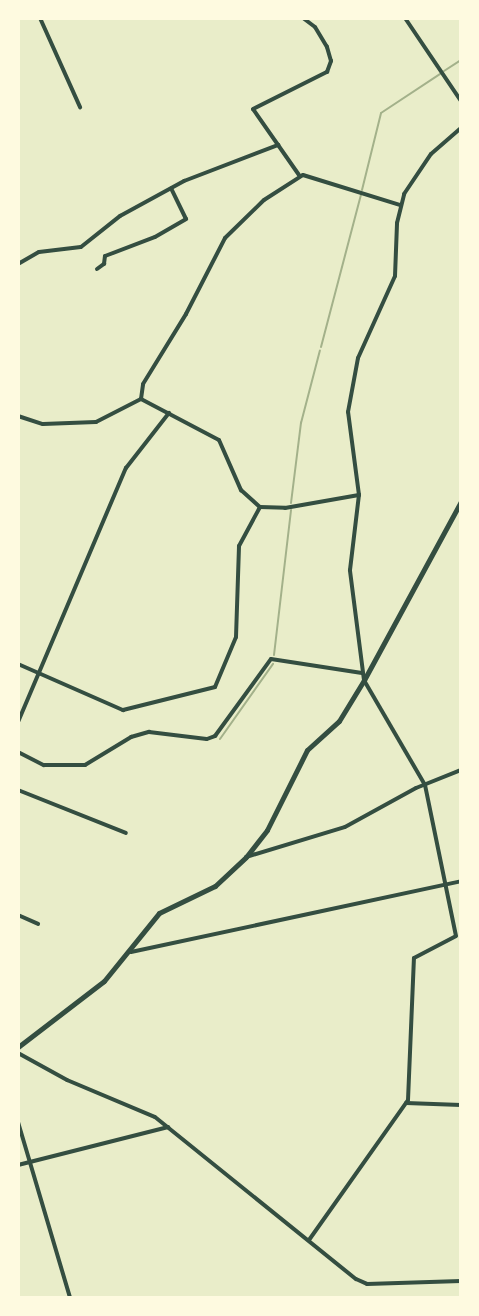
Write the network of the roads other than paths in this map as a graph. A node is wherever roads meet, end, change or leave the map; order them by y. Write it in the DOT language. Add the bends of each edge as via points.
graph roads {
  1 [pos="40,18"];
  2 [pos="303,18"];
  3 [pos="405,18"];
  4 [pos="461,101"];
  5 [pos="80,107"];
  6 [pos="461,128"];
  7 [pos="278,145"];
  8 [pos="299,176"];
  9 [pos="171,188"];
  10 [pos="400,205"];
  11 [pos="18,264"];
  12 [pos="97,269"];
  13 [pos="141,399"];
  14 [pos="169,413"];
  15 [pos="18,416"];
  16 [pos="359,495"];
  17 [pos="461,501"];
  18 [pos="260,507"];
  19 [pos="18,664"];
  20 [pos="363,673"];
  21 [pos="41,674"];
  22 [pos="364,680"];
  23 [pos="18,722"];
  24 [pos="18,752"];
  25 [pos="461,770"];
  26 [pos="425,785"];
  27 [pos="18,790"];
  28 [pos="126,832"];
  29 [pos="246,857"];
  30 [pos="461,881"];
  31 [pos="446,884"];
  32 [pos="18,915"];
  33 [pos="38,924"];
  34 [pos="131,952"];
  35 [pos="18,1047"];
  36 [pos="18,1053"];
  37 [pos="406,1103"];
  38 [pos="461,1105"];
  39 [pos="18,1122"];
  40 [pos="168,1127"];
  41 [pos="30,1161"];
  42 [pos="18,1165"];
  43 [pos="309,1240"];
  44 [pos="461,1281"];
  45 [pos="70,1298"];
  1 -- 5 [label="street"];
  2 -- 7 [label="street" via="315,27 331,61 327,72 312,83 253,108"];
  3 -- 4 [label="street"];
  6 -- 10 [label="street" via="431,154"];
  7 -- 8 [label="street"];
  7 -- 9 [label="street"];
  8 -- 10 [label="street"];
  8 -- 13 [label="street" via="231,230 143,384"];
  9 -- 11 [label="street" via="120,216 81,247 39,252"];
  9 -- 12 [label="street" via="186,219 154,237 105,256 104,264"];
  10 -- 16 [label="street" via="395,276 366,333 351,388 349,429"];
  13 -- 14 [label="street"];
  13 -- 15 [label="street" via="96,422 43,424"];
  14 -- 18 [label="street" via="219,440 241,490"];
  14 -- 21 [label="street" via="126,468"];
  16 -- 18 [label="street" via="285,508"];
  16 -- 20 [label="street" via="350,570"];
  17 -- 22 [label="main road"];
  18 -- 21 [label="street" via="239,546 236,637 215,687 123,710"];
  19 -- 21 [label="street"];
  20 -- 22 [label="street"];
  20 -- 24 [label="street" via="271,659 214,736 207,739 149,732 131,737 85,765 44,765"];
  21 -- 23 [label="street"];
  22 -- 26 [label="street"];
  22 -- 29 [label="main road" via="339,721 307,750 267,830"];
  25 -- 26 [label="street"];
  26 -- 29 [label="street" via="345,827"];
  26 -- 31 [label="street"];
  27 -- 28 [label="street"];
  29 -- 34 [label="main road" via="215,886 159,913"];
  30 -- 31 [label="street"];
  31 -- 34 [label="street"];
  31 -- 37 [label="street" via="456,936 414,958"];
  32 -- 33 [label="street"];
  34 -- 35 [label="main road" via="104,981"];
  36 -- 40 [label="street"];
  37 -- 38 [label="street"];
  37 -- 43 [label="street"];
  39 -- 41 [label="street"];
  40 -- 41 [label="street"];
  40 -- 43 [label="street"];
  41 -- 42 [label="street"];
  41 -- 45 [label="street"];
  43 -- 44 [label="street" via="366,1284"];
}
